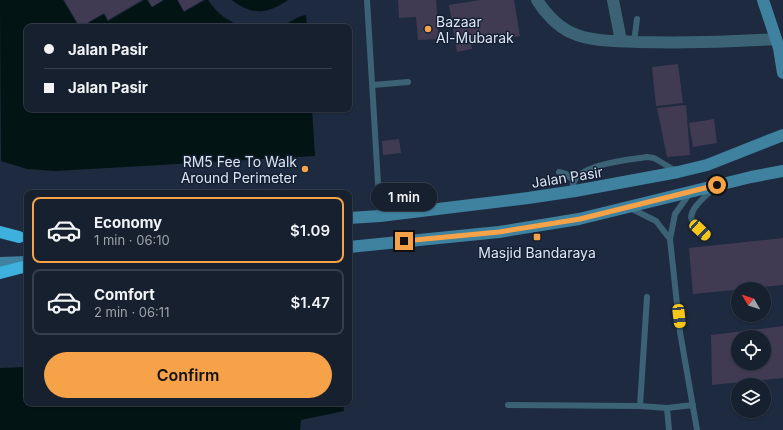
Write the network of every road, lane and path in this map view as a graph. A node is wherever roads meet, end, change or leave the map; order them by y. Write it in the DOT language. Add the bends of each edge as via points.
graph roads {
  1 [pos="367,0"];
  2 [pos="537,0"];
  3 [pos="613,0"];
  4 [pos="763,0"];
  5 [pos="637,19"];
  6 [pos="621,41"];
  7 [pos="634,42"];
  8 [pos="779,47"];
  9 [pos="783,73"];
  10 [pos="408,82"];
  11 [pos="373,85"];
  12 [pos="783,136"];
  13 [pos="783,171"];
  14 [pos="559,172"];
  15 [pos="678,172"];
  16 [pos="717,185"];
  17 [pos="575,186"];
  18 [pos="690,192"];
  19 [pos="629,207"];
  20 [pos="380,216"];
  21 [pos="352,218"];
  22 [pos="0,232"];
  23 [pos="707,236"];
  24 [pos="0,237"];
  25 [pos="23,238"];
  26 [pos="670,239"];
  27 [pos="352,247"];
  28 [pos="24,262"];
  29 [pos="0,264"];
  30 [pos="24,267"];
  31 [pos="0,273"];
  32 [pos="647,297"];
  33 [pos="508,405"];
  34 [pos="693,405"];
  35 [pos="640,406"];
  36 [pos="667,408"];
  37 [pos="669,430"];
  38 [pos="697,430"];
  1 -- 11 [label="lane"];
  2 -- 6 [label="street" via="551,18 573,34"];
  3 -- 6 [label="street"];
  4 -- 8 [label="main road"];
  5 -- 7 [label="lane"];
  6 -- 7 [label="street"];
  7 -- 8 [label="street"];
  8 -- 9 [label="main road"];
  10 -- 11 [label="lane"];
  11 -- 20 [label="lane"];
  12 -- 15 [label="main road, Jalan Pasir" via="708,165"];
  13 -- 16 [label="main road"];
  14 -- 17 [label="lane" via="566,174"];
  15 -- 17 [label="main road, Jalan Pasir"];
  15 -- 17 [label="lane" via="661,161 647,157 587,169 581,173"];
  16 -- 18 [label="main road"];
  16 -- 23 [label="lane" via="699,202 691,218"];
  17 -- 20 [label="main road, Jalan Pasir"];
  18 -- 19 [label="main road"];
  18 -- 26 [label="lane" via="675,214"];
  19 -- 26 [label="lane" via="656,220"];
  19 -- 27 [label="main road" via="580,219 499,232"];
  20 -- 21 [label="main road, Jalan Pasir"];
  22 -- 25 [label="highway"];
  24 -- 25 [label="main road"];
  26 -- 34 [label="lane" via="680,332"];
  28 -- 29 [label="main road"];
  30 -- 31 [label="highway"];
  32 -- 35 [label="lane"];
  33 -- 35 [label="lane"];
  34 -- 36 [label="lane"];
  34 -- 38 [label="lane"];
  35 -- 36 [label="lane"];
  36 -- 37 [label="lane"];
}
